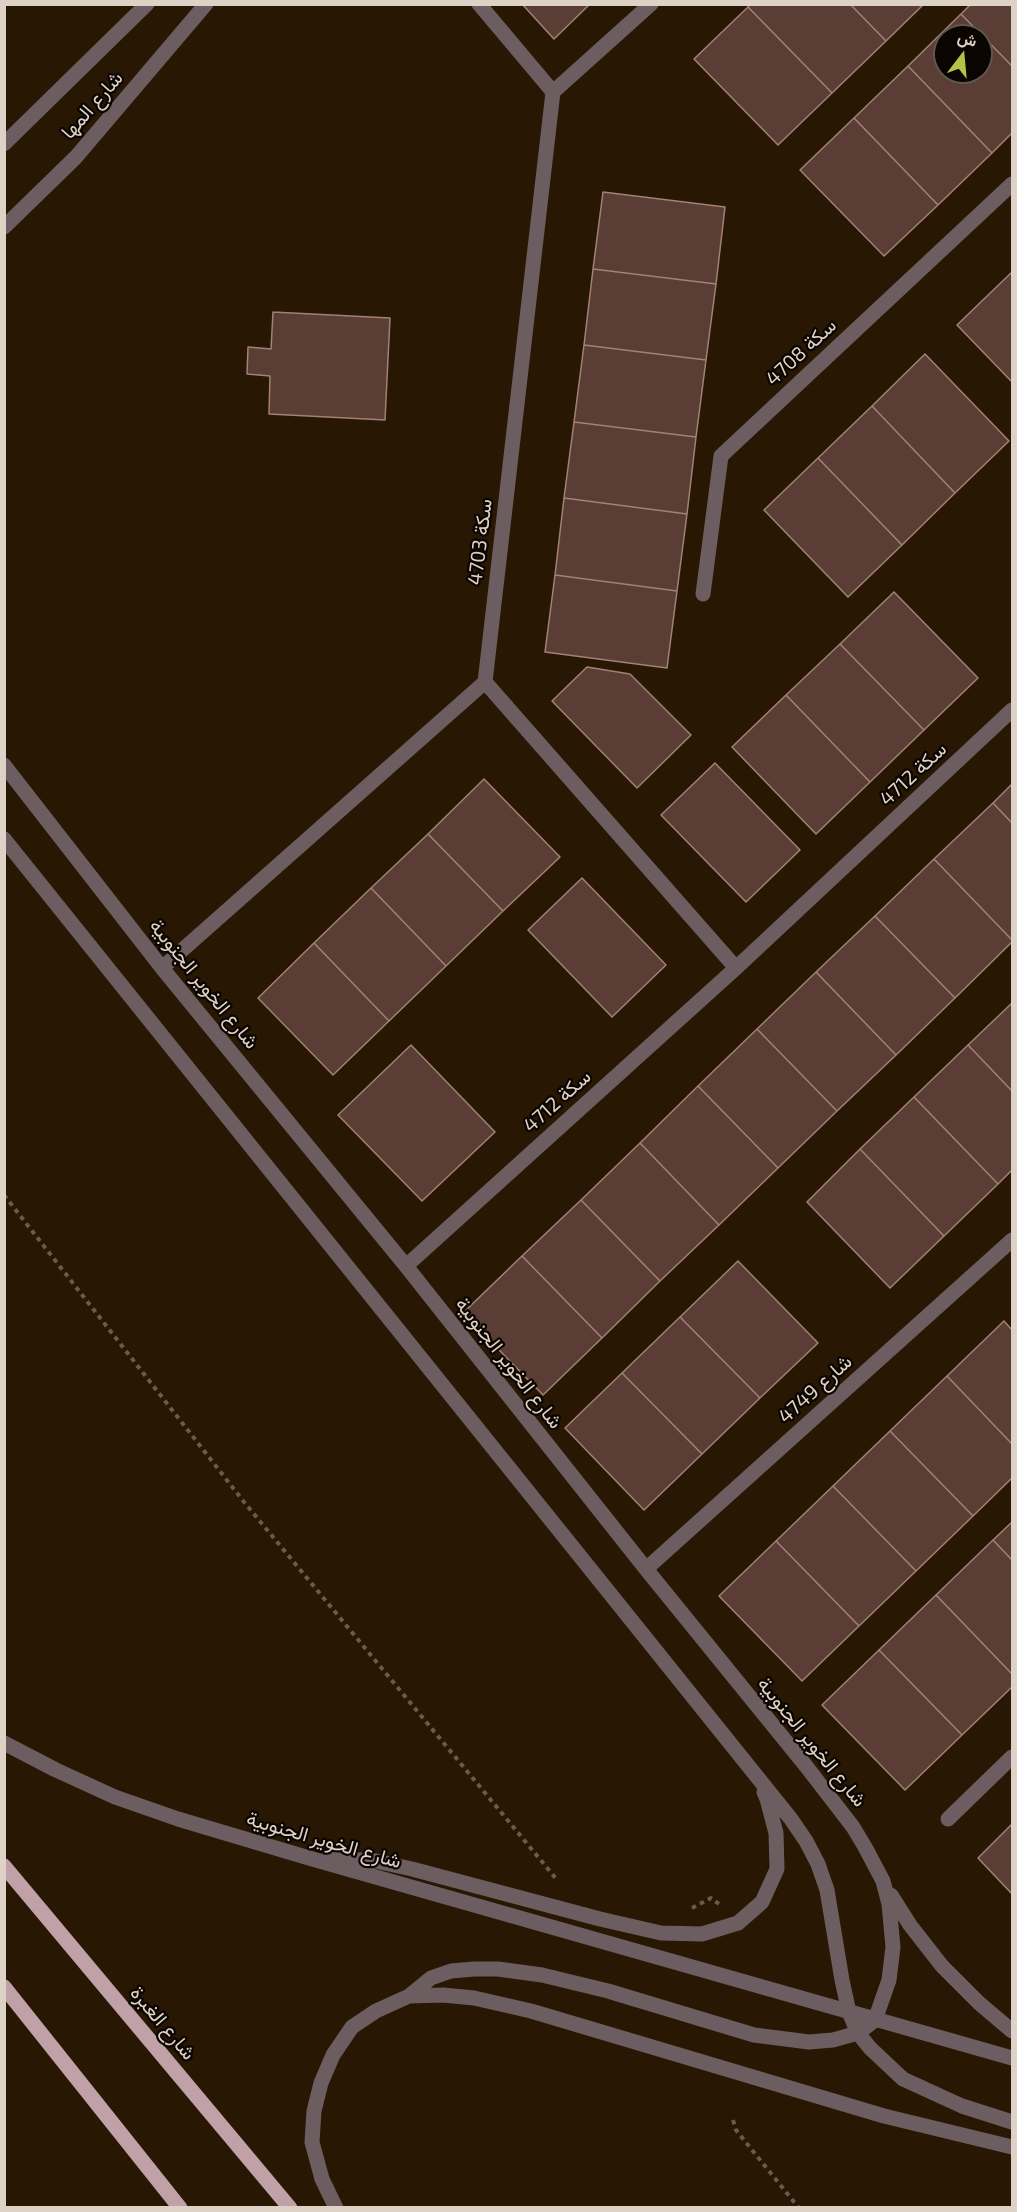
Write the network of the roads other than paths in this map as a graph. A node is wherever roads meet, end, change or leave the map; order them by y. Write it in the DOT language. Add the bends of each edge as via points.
graph roads {
  1 [pos="147,4"];
  2 [pos="206,4"];
  3 [pos="478,4"];
  4 [pos="651,4"];
  5 [pos="553,92"];
  6 [pos="4,144"];
  7 [pos="1012,184"];
  8 [pos="4,227"];
  9 [pos="703,594"];
  10 [pos="485,682"];
  11 [pos="1012,710"];
  12 [pos="4,765"];
  13 [pos="4,839"];
  14 [pos="162,968"];
  15 [pos="736,968"];
  16 [pos="1009,1250"];
  17 [pos="406,1266"];
  18 [pos="646,1569"];
  19 [pos="4,1743"];
  20 [pos="1012,1757"];
  21 [pos="749,1766"];
  22 [pos="948,1819"];
  23 [pos="309,1858"];
  24 [pos="4,1866"];
  25 [pos="883,1881"];
  26 [pos="4,1987"];
  27 [pos="409,1996"];
  28 [pos="849,2012"];
  29 [pos="875,2020"];
  30 [pos="1012,2031"];
  31 [pos="858,2032"];
  32 [pos="1012,2058"];
  33 [pos="1012,2122"];
  34 [pos="1012,2147"];
  35 [pos="180,2208"];
  36 [pos="290,2208"];
  37 [pos="336,2208"];
  1 -- 6 [label="street, شارع المها"];
  2 -- 8 [label="street, شارع المها" via="76,157"];
  3 -- 5 [label="street"];
  4 -- 5 [label="street"];
  5 -- 10 [label="street, 4703 سكة"];
  7 -- 9 [label="street, سكة 4708" via="721,456"];
  10 -- 14 [label="street"];
  10 -- 15 [label="street"];
  11 -- 15 [label="street, سكة 4712"];
  12 -- 14 [label="street, شارع الخوير الجنوبية"];
  13 -- 21 [label="street"];
  14 -- 17 [label="street, شارع الخوير الجنوبية"];
  15 -- 17 [label="street, سكة 4712"];
  16 -- 18 [label="street, 4749 شارع"];
  17 -- 18 [label="street, شارع الخوير الجنوبية"];
  18 -- 25 [label="street, شارع الخوير الجنوبية" via="853,1827"];
  19 -- 23 [label="street, شارع الخوير الجنوبية" via="115,1797"];
  20 -- 22 [label="street"];
  21 -- 23 [label="street" via="767,1799 776,1833 777,1869 762,1902 738,1923 702,1934 661,1933 403,1867 346,1858"];
  21 -- 28 [label="street" via="806,1841 818,1864 827,1890"];
  23 -- 28 [label="street, شارع الخوير الجنوبية"];
  24 -- 36 [label="main road, شارع الغبرة"];
  25 -- 29 [label="street, شارع الخوير الجنوبية" via="894,1947 889,1980"];
  25 -- 30 [label="street" via="910,1926 942,1966"];
  26 -- 35 [label="main road"];
  27 -- 31 [label="street" via="431,1978 451,1971 498,1970 542,1975 608,1991 754,2036 809,2043"];
  27 -- 34 [label="street" via="474,1998 531,2011 884,2116"];
  27 -- 37 [label="street" via="375,2011 352,2027 333,2055 321,2083 312,2142 322,2179"];
  28 -- 29 [label="street, شارع الخوير الجنوبية"];
  28 -- 31 [label="street"];
  29 -- 31 [label="street"];
  29 -- 32 [label="street, شارع الخوير الجنوبية"];
  31 -- 33 [label="street" via="903,2079 962,2106"];
}
